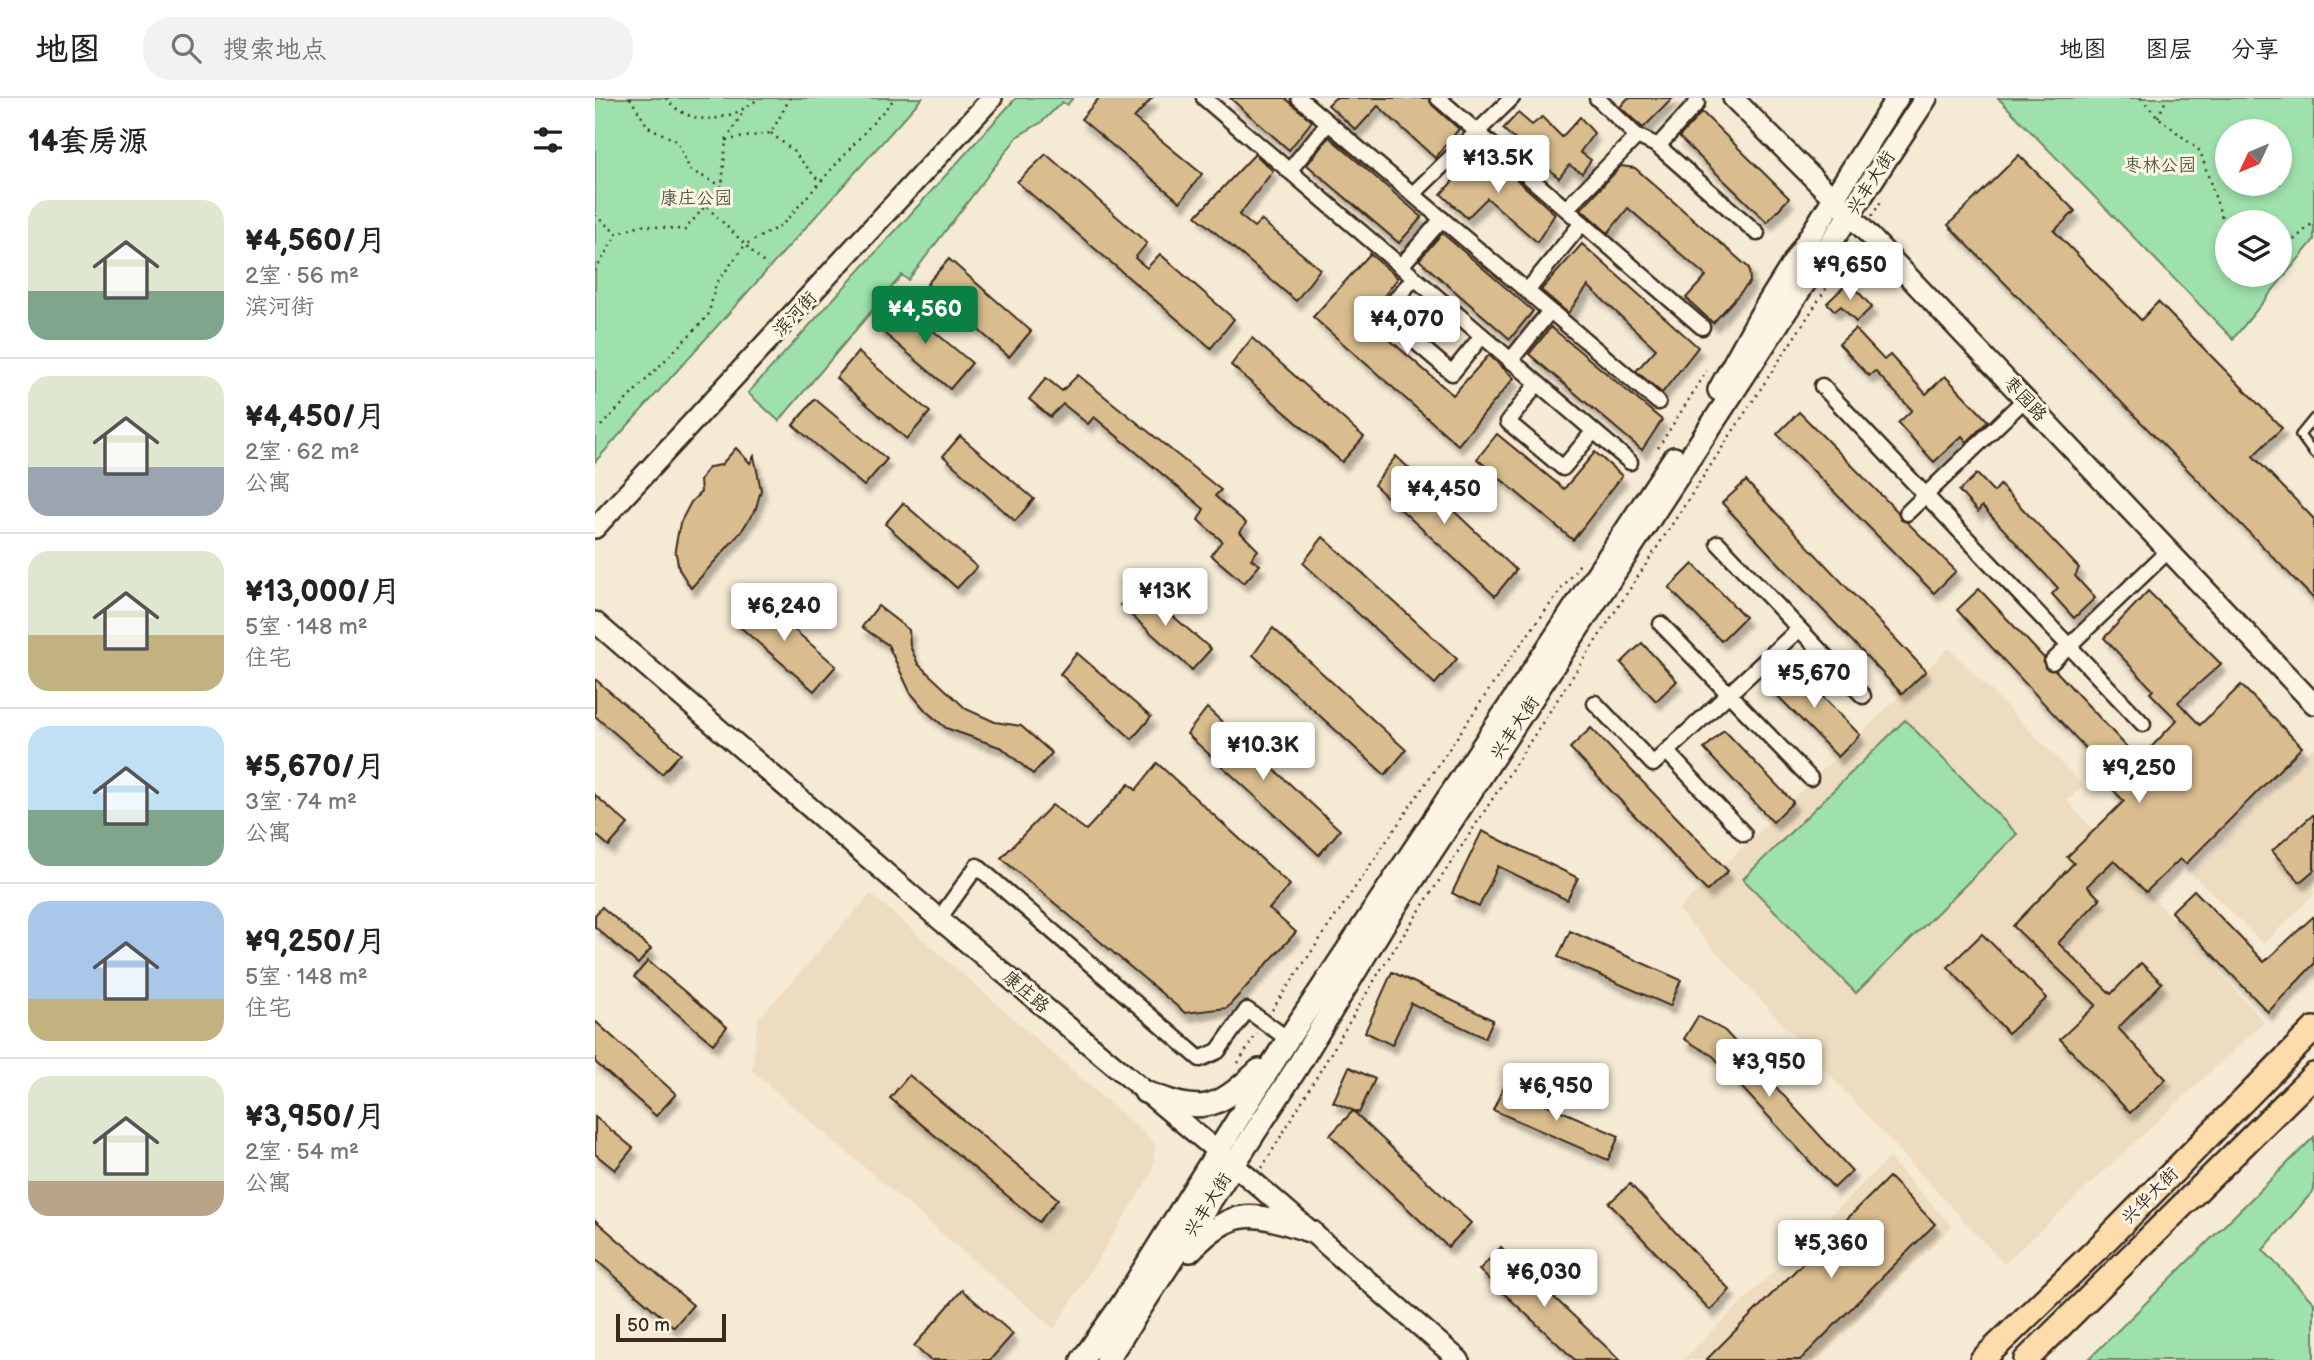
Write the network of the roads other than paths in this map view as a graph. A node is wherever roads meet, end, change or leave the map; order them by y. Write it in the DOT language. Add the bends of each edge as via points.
graph roads {
  1 [pos="992,98"];
  2 [pos="1204,98"];
  3 [pos="1438,98"];
  4 [pos="1512,98"];
  5 [pos="1597,98"];
  6 [pos="1733,98"];
  7 [pos="1898,98"];
  8 [pos="1926,98"];
  9 [pos="1303,99"];
  10 [pos="1697,103"];
  11 [pos="1328,123"];
  12 [pos="1477,132"];
  13 [pos="1637,136"];
  14 [pos="1658,146"];
  15 [pos="1290,171"];
  16 [pos="1413,194"];
  17 [pos="1835,199"];
  18 [pos="1566,209"];
  19 [pos="1442,219"];
  20 [pos="1857,222"];
  21 [pos="1583,223"];
  22 [pos="1757,233"];
  23 [pos="1401,266"];
  24 [pos="1414,278"];
  25 [pos="1527,291"];
  26 [pos="1550,311"];
  27 [pos="1702,327"];
  28 [pos="1482,336"];
  29 [pos="1510,361"];
  30 [pos="1537,384"];
  31 [pos="1822,386"];
  32 [pos="2025,399"];
  33 [pos="1658,402"];
  34 [pos="2314,418"];
  35 [pos="1593,432"];
  36 [pos="2314,454"];
  37 [pos="1630,462"];
  38 [pos="1926,496"];
  39 [pos="1907,513"];
  40 [pos="595,528"];
  41 [pos="1718,543"];
  42 [pos="2168,551"];
  43 [pos="595,622"];
  44 [pos="1661,624"];
  45 [pos="1799,629"];
  46 [pos="2069,646"];
  47 [pos="2052,662"];
  48 [pos="1729,694"];
  49 [pos="1863,696"];
  50 [pos="2312,699"];
  51 [pos="1595,703"];
  52 [pos="2143,724"];
  53 [pos="1667,752"];
  54 [pos="1810,778"];
  55 [pos="1744,834"];
  56 [pos="939,919"];
  57 [pos="2314,1029"];
  58 [pos="1284,1044"];
  59 [pos="2314,1075"];
  60 [pos="1145,1092"];
  61 [pos="1217,1152"];
  62 [pos="1234,1165"];
  63 [pos="1311,1232"];
  64 [pos="1171,1264"];
  65 [pos="1082,1360"];
  66 [pos="1107,1360"];
  67 [pos="1459,1360"];
  68 [pos="1982,1360"];
  69 [pos="2026,1360"];
  1 -- 40 [label="street, 滨河街"];
  2 -- 15 [label="street"];
  3 -- 12 [label="street"];
  4 -- 12 [label="street"];
  5 -- 13 [label="street"];
  6 -- 17 [label="street, 枣园路"];
  7 -- 17 [label="main road, 兴丰大街"];
  8 -- 20 [label="main road, 兴丰大街"];
  9 -- 11 [label="street"];
  10 -- 14 [label="street"];
  11 -- 15 [label="street"];
  11 -- 16 [label="street"];
  12 -- 16 [label="street"];
  12 -- 18 [label="street"];
  13 -- 14 [label="street"];
  13 -- 18 [label="street"];
  14 -- 22 [label="street"];
  15 -- 23 [label="street"];
  16 -- 19 [label="street"];
  17 -- 20 [label="street, 枣园路"];
  17 -- 58 [label="main road, 兴丰大街" via="1729,375"];
  18 -- 21 [label="street"];
  19 -- 23 [label="street"];
  19 -- 25 [label="street"];
  20 -- 32 [label="street, 枣园路"];
  20 -- 62 [label="main road, 兴丰大街" via="1384,925"];
  21 -- 25 [label="street"];
  21 -- 27 [label="street"];
  23 -- 24 [label="street"];
  24 -- 28 [label="street"];
  24 -- 28 [label="street" via="1383,314 1451,373"];
  25 -- 26 [label="street"];
  26 -- 29 [label="street"];
  26 -- 33 [label="street"];
  28 -- 29 [label="street"];
  29 -- 30 [label="street"];
  30 -- 35 [label="street"];
  30 -- 35 [label="street" via="1508,422 1563,468"];
  31 -- 38 [label="street"];
  32 -- 38 [label="street"];
  32 -- 42 [label="street, 枣园路"];
  34 -- 36 [label="lane" via="2300,435"];
  35 -- 37 [label="street"];
  38 -- 39 [label="street"];
  38 -- 46 [label="street"];
  41 -- 45 [label="street"];
  42 -- 46 [label="street"];
  42 -- 50 [label="street, 枣园路"];
  43 -- 56 [label="street, 康庄路"];
  44 -- 48 [label="street"];
  45 -- 48 [label="street"];
  45 -- 49 [label="street"];
  46 -- 47 [label="street"];
  46 -- 52 [label="street"];
  48 -- 53 [label="street"];
  48 -- 54 [label="street"];
  51 -- 53 [label="street" via="1653,764"];
  53 -- 55 [label="street"];
  56 -- 58 [label="street" via="977,866 1200,1059 1218,1051 1247,1010"];
  56 -- 60 [label="street, 康庄路"];
  57 -- 68 [label="main road, 兴华大街"];
  58 -- 60 [label="main road" via="1234,1094 1206,1106 1185,1108"];
  58 -- 61 [label="main road, 兴丰大街"];
  59 -- 69 [label="main road, 兴华大街"];
  60 -- 61 [label="street, 康庄路"];
  61 -- 62 [label="street, 康庄路"];
  61 -- 65 [label="main road, 兴丰大街"];
  62 -- 63 [label="street, 康庄路"];
  62 -- 64 [label="main road, 兴丰大街"];
  63 -- 64 [label="main road" via="1258,1216 1230,1218"];
  63 -- 67 [label="street, 康庄路"];
  64 -- 66 [label="main road, 兴丰大街"];
}
